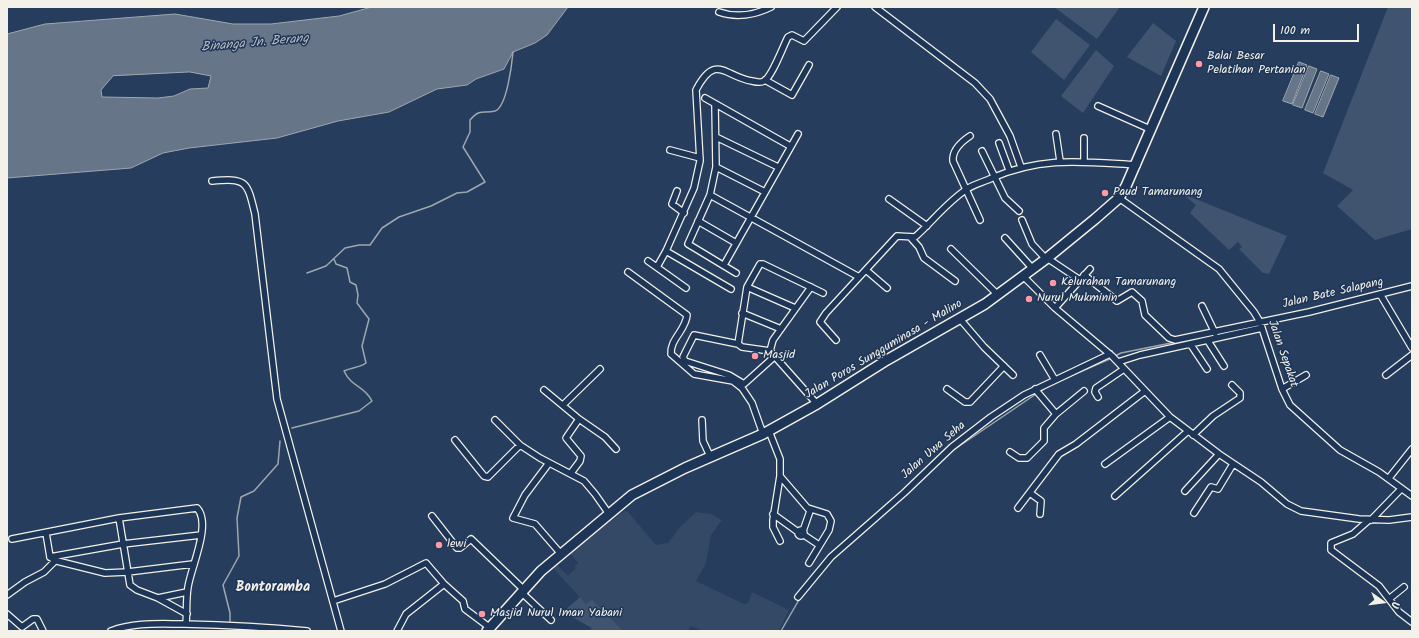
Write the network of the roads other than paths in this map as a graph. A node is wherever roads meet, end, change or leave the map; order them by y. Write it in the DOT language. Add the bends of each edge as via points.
graph roads {
  1 [pos="771,7"];
  2 [pos="837,7"];
  3 [pos="875,7"];
  4 [pos="1204,7"];
  5 [pos="719,12"];
  6 [pos="809,65"];
  7 [pos="765,80"];
  8 [pos="705,98"];
  9 [pos="715,105"];
  10 [pos="1098,106"];
  11 [pos="1152,130"];
  12 [pos="798,134"];
  13 [pos="1056,134"];
  14 [pos="970,136"];
  15 [pos="716,137"];
  16 [pos="1084,138"];
  17 [pos="999,143"];
  18 [pos="790,146"];
  19 [pos="670,150"];
  20 [pos="982,151"];
  21 [pos="700,158"];
  22 [pos="1060,161"];
  23 [pos="1084,162"];
  24 [pos="1137,165"];
  25 [pos="716,167"];
  26 [pos="778,167"];
  27 [pos="1021,167"];
  28 [pos="1009,170"];
  29 [pos="994,177"];
  30 [pos="212,181"];
  31 [pos="967,189"];
  32 [pos="677,191"];
  33 [pos="765,192"];
  34 [pos="710,195"];
  35 [pos="1119,198"];
  36 [pos="889,199"];
  37 [pos="1019,211"];
  38 [pos="684,213"];
  39 [pos="751,218"];
  40 [pos="980,220"];
  41 [pos="1022,220"];
  42 [pos="698,221"];
  43 [pos="927,226"];
  44 [pos="911,238"];
  45 [pos="1005,238"];
  46 [pos="736,243"];
  47 [pos="950,249"];
  48 [pos="666,251"];
  49 [pos="1046,259"];
  50 [pos="648,261"];
  51 [pos="724,265"];
  52 [pos="657,267"];
  53 [pos="1033,269"];
  54 [pos="1090,269"];
  55 [pos="866,270"];
  56 [pos="628,272"];
  57 [pos="736,273"];
  58 [pos="1023,276"];
  59 [pos="859,277"];
  60 [pos="1082,278"];
  61 [pos="956,281"];
  62 [pos="1412,286"];
  63 [pos="747,287"];
  64 [pos="811,287"];
  65 [pos="686,288"];
  66 [pos="887,288"];
  67 [pos="731,289"];
  68 [pos="823,293"];
  69 [pos="998,295"];
  70 [pos="1381,296"];
  71 [pos="1202,306"];
  72 [pos="795,308"];
  73 [pos="1055,308"];
  74 [pos="742,312"];
  75 [pos="960,319"];
  76 [pos="1261,325"];
  77 [pos="781,329"];
  78 [pos="1216,335"];
  79 [pos="836,340"];
  80 [pos="1208,341"];
  81 [pos="738,344"];
  82 [pos="1191,345"];
  83 [pos="1412,348"];
  84 [pos="770,350"];
  85 [pos="1040,355"];
  86 [pos="1412,355"];
  87 [pos="774,357"];
  88 [pos="1114,358"];
  89 [pos="1004,366"];
  90 [pos="1224,366"];
  91 [pos="600,369"];
  92 [pos="1124,369"];
  93 [pos="1207,369"];
  94 [pos="1306,374"];
  95 [pos="1013,375"];
  96 [pos="1386,375"];
  97 [pos="1056,380"];
  98 [pos="1232,385"];
  99 [pos="544,390"];
  100 [pos="947,390"];
  101 [pos="1282,390"];
  102 [pos="1037,391"];
  103 [pos="1084,391"];
  104 [pos="1145,391"];
  105 [pos="1098,397"];
  106 [pos="817,404"];
  107 [pos="563,405"];
  108 [pos="1056,414"];
  109 [pos="1170,417"];
  110 [pos="495,420"];
  111 [pos="579,420"];
  112 [pos="702,420"];
  113 [pos="1188,431"];
  114 [pos="766,432"];
  115 [pos="1193,435"];
  116 [pos="455,440"];
  117 [pos="520,445"];
  118 [pos="616,449"];
  119 [pos="1412,449"];
  120 [pos="1010,452"];
  121 [pos="1219,454"];
  122 [pos="710,456"];
  123 [pos="549,463"];
  124 [pos="1105,464"];
  125 [pos="1233,464"];
  126 [pos="571,473"];
  127 [pos="780,476"];
  128 [pos="1388,478"];
  129 [pos="1401,489"];
  130 [pos="1185,491"];
  131 [pos="1030,493"];
  132 [pos="1115,496"];
  133 [pos="1412,496"];
  134 [pos="808,508"];
  135 [pos="1018,508"];
  136 [pos="608,514"];
  137 [pos="773,514"];
  138 [pos="1040,514"];
  139 [pos="1194,514"];
  140 [pos="432,516"];
  141 [pos="1412,517"];
  142 [pos="119,518"];
  143 [pos="1370,520"];
  144 [pos="802,532"];
  145 [pos="46,533"];
  146 [pos="202,535"];
  147 [pos="12,539"];
  148 [pos="780,541"];
  149 [pos="123,544"];
  150 [pos="819,545"];
  151 [pos="561,554"];
  152 [pos="50,556"];
  153 [pos="55,561"];
  154 [pos="809,563"];
  155 [pos="193,564"];
  156 [pos="128,572"];
  157 [pos="444,584"];
  158 [pos="1404,587"];
  159 [pos="523,591"];
  160 [pos="187,592"];
  161 [pos="7,595"];
  162 [pos="798,597"];
  163 [pos="158,598"];
  164 [pos="1389,599"];
  165 [pos="333,601"];
  166 [pos="7,614"];
  167 [pos="187,614"];
  168 [pos="551,620"];
  169 [pos="1412,622"];
  170 [pos="186,624"];
  171 [pos="398,629"];
  172 [pos="488,629"];
  173 [pos="43,631"];
  174 [pos="111,631"];
  175 [pos="307,631"];
  176 [pos="341,631"];
  1 -- 5 [label="street" via="740,15"];
  2 -- 7 [label="street" via="804,41 792,35 788,37"];
  3 -- 27 [label="street" via="975,83 990,99 1012,141"];
  4 -- 11 [label="main road, Jalan Poros Sungguminasa - Malino"];
  6 -- 7 [label="street" via="794,94"];
  7 -- 21 [label="street" via="747,80 717,68 708,73 696,90"];
  8 -- 9 [label="street"];
  9 -- 15 [label="street"];
  9 -- 18 [label="street"];
  10 -- 11 [label="street"];
  11 -- 24 [label="main road, Jalan Poros Sungguminasa - Malino"];
  12 -- 18 [label="street"];
  13 -- 22 [label="street"];
  14 -- 31 [label="street" via="956,148 953,158"];
  15 -- 25 [label="street"];
  15 -- 26 [label="street"];
  16 -- 23 [label="street"];
  17 -- 28 [label="street"];
  18 -- 26 [label="street"];
  19 -- 21 [label="street"];
  20 -- 29 [label="street"];
  21 -- 38 [label="street" via="694,188"];
  22 -- 23 [label="street"];
  22 -- 27 [label="street"];
  23 -- 24 [label="street"];
  24 -- 35 [label="main road, Jalan Poros Sungguminasa - Malino"];
  25 -- 33 [label="street"];
  25 -- 34 [label="street"];
  26 -- 33 [label="street"];
  27 -- 28 [label="street"];
  28 -- 29 [label="street"];
  29 -- 31 [label="street"];
  29 -- 37 [label="street" via="1005,198"];
  30 -- 165 [label="street" via="238,181 249,190 255,214 281,420"];
  31 -- 40 [label="street"];
  31 -- 43 [label="street"];
  32 -- 38 [label="street" via="672,204"];
  33 -- 39 [label="street"];
  34 -- 39 [label="street"];
  34 -- 42 [label="street"];
  35 -- 49 [label="main road, Jalan Poros Sungguminasa - Malino"];
  35 -- 76 [label="street, Jalan Sepakat" via="1219,269 1254,312"];
  36 -- 43 [label="street"];
  38 -- 48 [label="street"];
  39 -- 46 [label="street"];
  39 -- 59 [label="street"];
  41 -- 49 [label="street" via="1032,244"];
  42 -- 46 [label="street"];
  42 -- 51 [label="street" via="689,246"];
  43 -- 44 [label="street"];
  44 -- 55 [label="street" via="897,236"];
  44 -- 61 [label="street" via="924,258"];
  45 -- 53 [label="street"];
  46 -- 51 [label="street"];
  47 -- 69 [label="street"];
  48 -- 52 [label="street"];
  48 -- 67 [label="street"];
  49 -- 53 [label="main road, Jalan Poros Sungguminasa - Malino"];
  49 -- 60 [label="street"];
  50 -- 52 [label="street"];
  51 -- 57 [label="street"];
  52 -- 65 [label="street"];
  53 -- 58 [label="main road, Jalan Poros Sungguminasa - Malino"];
  54 -- 60 [label="street"];
  55 -- 59 [label="street"];
  55 -- 66 [label="street"];
  56 -- 114 [label="street" via="687,315 685,327 673,344 671,354 694,374 733,381 742,388"];
  58 -- 69 [label="main road, Jalan Poros Sungguminasa - Malino"];
  58 -- 73 [label="street"];
  59 -- 79 [label="street" via="820,322"];
  60 -- 73 [label="street"];
  60 -- 78 [label="street" via="1117,301 1132,292 1142,300 1145,315 1172,339"];
  62 -- 70 [label="street, Jalan Bate Salapang"];
  63 -- 64 [label="street" via="756,268 763,264"];
  63 -- 72 [label="street"];
  63 -- 74 [label="street"];
  64 -- 68 [label="street"];
  64 -- 72 [label="street"];
  69 -- 75 [label="main road, Jalan Poros Sungguminasa - Malino"];
  70 -- 76 [label="street, Jalan Bate Salapang"];
  70 -- 83 [label="street"];
  71 -- 78 [label="street"];
  72 -- 77 [label="street"];
  73 -- 88 [label="street"];
  74 -- 77 [label="street"];
  74 -- 81 [label="street"];
  75 -- 89 [label="street"];
  75 -- 106 [label="main road, Jalan Poros Sungguminasa - Malino" via="887,360"];
  76 -- 78 [label="street, Jalan Bate Salapang"];
  76 -- 101 [label="street, Jalan Sepakat"];
  77 -- 84 [label="street" via="770,345"];
  78 -- 80 [label="street, Jalan Uwa Seha"];
  80 -- 82 [label="street, Jalan Uwa Seha"];
  80 -- 90 [label="street"];
  81 -- 84 [label="street" via="742,347"];
  81 -- 87 [label="street" via="694,335 683,356 685,361 729,375 744,384"];
  82 -- 88 [label="street, Jalan Uwa Seha"];
  82 -- 93 [label="street"];
  84 -- 87 [label="street"];
  85 -- 97 [label="street"];
  86 -- 96 [label="street"];
  87 -- 106 [label="street"];
  88 -- 92 [label="street"];
  88 -- 97 [label="street, Jalan Uwa Seha"];
  89 -- 95 [label="street"];
  89 -- 100 [label="street" via="970,402 965,402"];
  91 -- 107 [label="street"];
  92 -- 104 [label="street"];
  92 -- 105 [label="street" via="1096,388"];
  94 -- 101 [label="street"];
  97 -- 102 [label="street, Jalan Uwa Seha"];
  98 -- 115 [label="street" via="1240,393 1240,398 1213,416"];
  99 -- 107 [label="street"];
  101 -- 128 [label="street, Jalan Sepakat" via="1297,412 1340,450"];
  102 -- 108 [label="street"];
  102 -- 162 [label="street, Jalan Uwa Seha" via="991,417 950,449 831,557"];
  103 -- 108 [label="street"];
  104 -- 109 [label="street"];
  104 -- 131 [label="street" via="1076,444 1064,450"];
  106 -- 114 [label="main road, Jalan Poros Sungguminasa - Malino"];
  107 -- 111 [label="street"];
  108 -- 120 [label="street" via="1044,428 1044,442 1027,458 1019,458"];
  109 -- 113 [label="street"];
  109 -- 124 [label="street"];
  110 -- 117 [label="street"];
  111 -- 118 [label="street" via="605,437"];
  111 -- 126 [label="street" via="566,438 581,456"];
  112 -- 122 [label="street" via="703,441"];
  113 -- 115 [label="street"];
  113 -- 132 [label="street"];
  114 -- 122 [label="main road, Jalan Poros Sungguminasa - Malino"];
  114 -- 127 [label="street" via="780,459"];
  115 -- 121 [label="street"];
  116 -- 117 [label="street" via="484,476 488,477"];
  117 -- 123 [label="street"];
  119 -- 128 [label="street"];
  121 -- 125 [label="street"];
  121 -- 130 [label="street"];
  122 -- 136 [label="main road, Jalan Poros Sungguminasa - Malino" via="632,495"];
  123 -- 126 [label="street"];
  123 -- 151 [label="street" via="525,495 513,518 535,524"];
  125 -- 139 [label="street" via="1218,489 1211,487"];
  125 -- 143 [label="street" via="1294,508"];
  126 -- 136 [label="street" via="590,487"];
  127 -- 134 [label="street"];
  127 -- 137 [label="street"];
  128 -- 129 [label="street, Jalan Sepakat"];
  129 -- 133 [label="street, Jalan Sepakat"];
  129 -- 143 [label="street"];
  131 -- 135 [label="street"];
  131 -- 138 [label="street" via="1041,501"];
  134 -- 144 [label="street" via="810,511"];
  134 -- 150 [label="street" via="831,518 829,530"];
  136 -- 151 [label="main road, Jalan Poros Sungguminasa - Malino"];
  137 -- 144 [label="street"];
  137 -- 148 [label="street" via="774,527"];
  140 -- 159 [label="street" via="458,548 471,539"];
  141 -- 143 [label="street"];
  142 -- 145 [label="street"];
  142 -- 146 [label="street" via="197,508 201,517"];
  142 -- 149 [label="street"];
  143 -- 164 [label="street" via="1353,534 1331,543 1331,550 1374,582"];
  144 -- 150 [label="street"];
  145 -- 147 [label="street"];
  145 -- 152 [label="street"];
  146 -- 149 [label="street"];
  146 -- 155 [label="street"];
  149 -- 152 [label="street"];
  149 -- 156 [label="street"];
  150 -- 154 [label="street"];
  151 -- 159 [label="main road, Jalan Poros Sungguminasa - Malino"];
  152 -- 153 [label="street"];
  153 -- 156 [label="street" via="105,573"];
  153 -- 161 [label="street" via="44,572"];
  155 -- 156 [label="street"];
  155 -- 160 [label="street"];
  156 -- 163 [label="street" via="133,588"];
  157 -- 165 [label="street" via="426,563 385,584"];
  157 -- 171 [label="street" via="409,612"];
  157 -- 172 [label="street" via="463,602 465,609"];
  158 -- 164 [label="street"];
  159 -- 168 [label="street"];
  159 -- 172 [label="main road, Jalan Poros Sungguminasa - Malino"];
  160 -- 163 [label="street"];
  160 -- 167 [label="street"];
  163 -- 167 [label="street"];
  164 -- 169 [label="street" via="1399,612"];
  165 -- 176 [label="street"];
  166 -- 173 [label="street" via="22,627 37,619"];
  167 -- 170 [label="street"];
  170 -- 174 [label="street" via="143,624"];
  170 -- 175 [label="street"];
}
